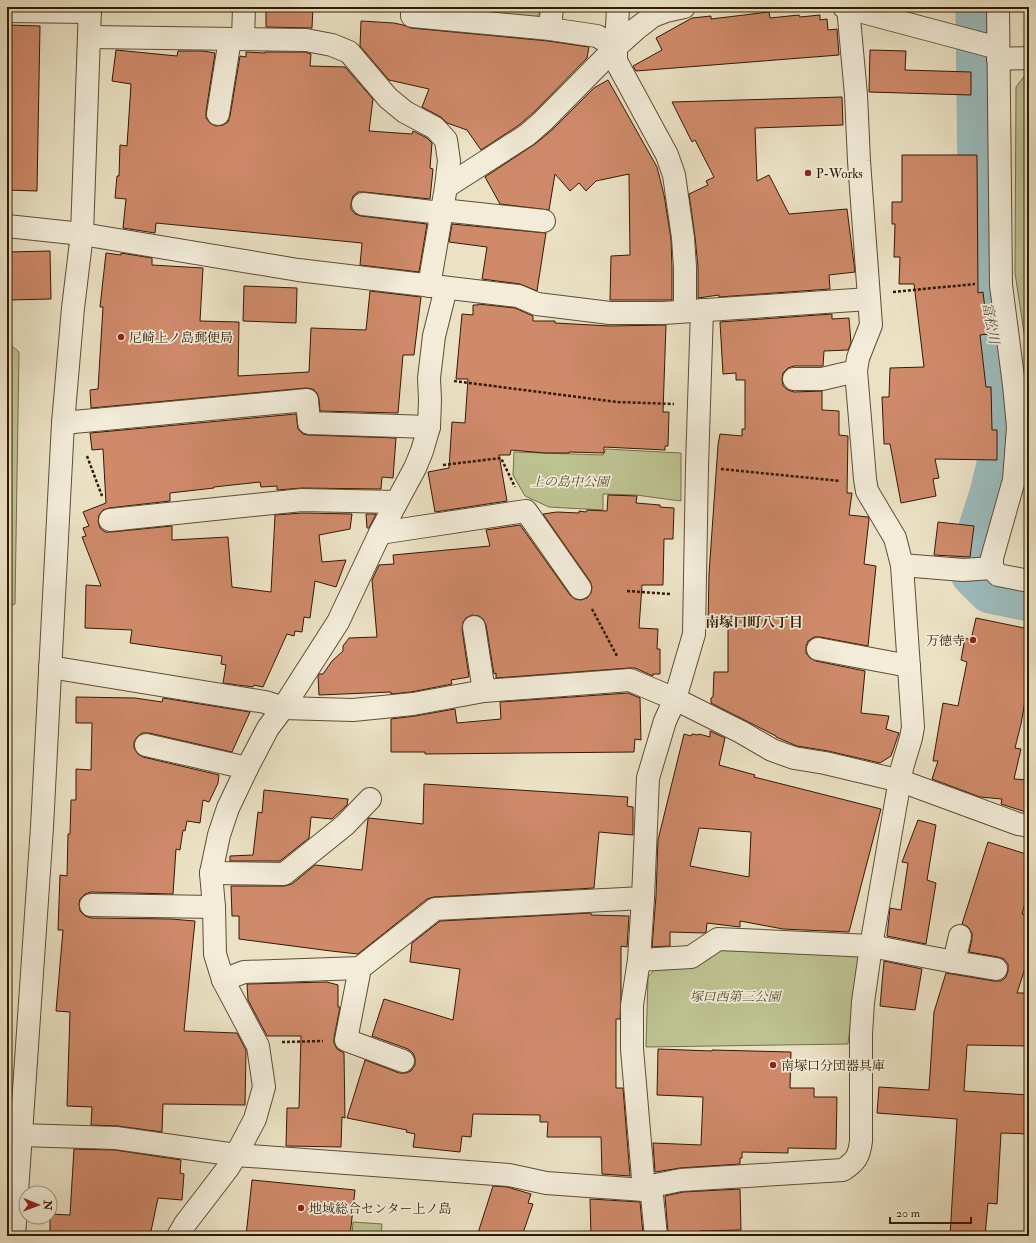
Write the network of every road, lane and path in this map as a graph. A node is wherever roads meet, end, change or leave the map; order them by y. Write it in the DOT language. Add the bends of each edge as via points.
graph roads {
  1 [pos="244,7"];
  2 [pos="412,7"];
  3 [pos="552,7"];
  4 [pos="618,7"];
  5 [pos="684,7"];
  6 [pos="847,7"];
  7 [pos="998,7"];
  8 [pos="90,9"];
  9 [pos="7,11"];
  10 [pos="550,29"];
  11 [pos="89,37"];
  12 [pos="236,39"];
  13 [pos="616,47"];
  14 [pos="991,49"];
  15 [pos="1029,58"];
  16 [pos="218,114"];
  17 [pos="446,187"];
  18 [pos="363,204"];
  19 [pos="442,211"];
  20 [pos="544,221"];
  21 [pos="7,226"];
  22 [pos="82,234"];
  23 [pos="976,279"];
  24 [pos="437,287"];
  25 [pos="868,297"];
  26 [pos="693,311"];
  27 [pos="856,371"];
  28 [pos="1021,375"];
  29 [pos="429,378"];
  30 [pos="794,379"];
  31 [pos="698,404"];
  32 [pos="63,423"];
  33 [pos="429,427"];
  34 [pos="87,455"];
  35 [pos="697,466"];
  36 [pos="415,468"];
  37 [pos="866,484"];
  38 [pos="396,502"];
  39 [pos="526,511"];
  40 [pos="110,520"];
  41 [pos="380,533"];
  42 [pos="902,565"];
  43 [pos="989,568"];
  44 [pos="1029,581"];
  45 [pos="580,588"];
  46 [pos="627,591"];
  47 [pos="695,595"];
  48 [pos="474,627"];
  49 [pos="818,649"];
  50 [pos="909,666"];
  51 [pos="50,667"];
  52 [pos="630,680"];
  53 [pos="484,691"];
  54 [pos="675,699"];
  55 [pos="283,708"];
  56 [pos="146,745"];
  57 [pos="247,768"];
  58 [pos="900,781"];
  59 [pos="370,799"];
  60 [pos="1025,830"];
  61 [pos="211,873"];
  62 [pos="644,898"];
  63 [pos="91,904"];
  64 [pos="214,907"];
  65 [pos="960,936"];
  66 [pos="871,946"];
  67 [pos="639,960"];
  68 [pos="954,962"];
  69 [pos="360,968"];
  70 [pos="996,969"];
  71 [pos="223,980"];
  72 [pos="346,1040"];
  73 [pos="258,1046"];
  74 [pos="403,1061"];
  75 [pos="20,1135"];
  76 [pos="236,1155"];
  77 [pos="647,1188"];
  78 [pos="14,1236"];
  79 [pos="178,1236"];
  80 [pos="656,1236"];
  1 -- 12 [label="street"];
  2 -- 10 [label="street" via="412,16"];
  3 -- 10 [label="street"];
  4 -- 13 [label="street"];
  5 -- 13 [label="street" via="653,16"];
  6 -- 14 [label="street"];
  6 -- 25 [label="street" via="856,95"];
  7 -- 14 [label="street"];
  8 -- 9 [label="street"];
  8 -- 11 [label="street"];
  10 -- 13 [label="street" via="597,36"];
  11 -- 12 [label="street"];
  11 -- 22 [label="street"];
  12 -- 16 [label="street"];
  12 -- 17 [label="street" via="306,40 321,42 349,52 391,101 441,133 446,140 449,161"];
  13 -- 17 [label="street" via="527,135"];
  13 -- 26 [label="street" via="616,61 667,155 674,175"];
  14 -- 15 [label="street"];
  14 -- 28 [label="street" via="1001,285"];
  17 -- 19 [label="street"];
  18 -- 19 [label="street"];
  19 -- 20 [label="street"];
  19 -- 24 [label="street"];
  21 -- 22 [label="street"];
  22 -- 24 [label="street" via="298,270"];
  22 -- 32 [label="street"];
  23 -- 25 [label="path" via="975,284"];
  24 -- 26 [label="street" via="518,296 537,304 610,313"];
  24 -- 29 [label="street"];
  25 -- 26 [label="street"];
  25 -- 27 [label="street" via="871,325 858,358"];
  26 -- 31 [label="street"];
  27 -- 30 [label="street" via="822,379"];
  27 -- 37 [label="street"];
  28 -- 43 [label="street" via="1014,480"];
  29 -- 31 [label="path" via="617,402"];
  29 -- 33 [label="street"];
  31 -- 35 [label="street"];
  32 -- 33 [label="street" via="307,400 309,423"];
  32 -- 51 [label="street"];
  33 -- 36 [label="street"];
  34 -- 40 [label="path"];
  35 -- 37 [label="path"];
  35 -- 47 [label="street"];
  36 -- 38 [label="street"];
  36 -- 39 [label="path" via="501,458"];
  37 -- 42 [label="street" via="895,538"];
  38 -- 40 [label="street" via="302,500"];
  38 -- 41 [label="street"];
  39 -- 41 [label="street"];
  39 -- 45 [label="street"];
  41 -- 55 [label="street" via="338,622"];
  42 -- 43 [label="street" via="963,570"];
  42 -- 50 [label="street"];
  43 -- 44 [label="street" via="998,575"];
  45 -- 52 [label="path"];
  46 -- 47 [label="path"];
  47 -- 54 [label="street" via="694,634"];
  48 -- 53 [label="street"];
  49 -- 50 [label="street"];
  50 -- 58 [label="street" via="913,727"];
  51 -- 55 [label="street" via="265,702"];
  51 -- 75 [label="street" via="42,827"];
  52 -- 53 [label="street"];
  52 -- 54 [label="street"];
  53 -- 55 [label="street" via="413,704 353,710"];
  54 -- 58 [label="street" via="772,750 794,758"];
  54 -- 62 [label="street" via="664,721 648,778"];
  55 -- 57 [label="street" via="268,728"];
  56 -- 57 [label="street"];
  57 -- 61 [label="street" via="219,834"];
  58 -- 60 [label="street"];
  58 -- 66 [label="street"];
  59 -- 61 [label="street" via="345,825 284,874"];
  61 -- 64 [label="street"];
  62 -- 67 [label="street"];
  62 -- 69 [label="street" via="435,909"];
  63 -- 64 [label="street"];
  64 -- 71 [label="street" via="215,954"];
  65 -- 68 [label="street"];
  66 -- 67 [label="street" via="718,939 691,957"];
  66 -- 68 [label="street"];
  66 -- 77 [label="street" via="862,1002 861,1141 859,1155 853,1163 843,1170 681,1180"];
  67 -- 77 [label="street" via="632,1005 632,1049"];
  68 -- 70 [label="street"];
  69 -- 71 [label="street" via="244,972"];
  69 -- 72 [label="street"];
  71 -- 73 [label="street"];
  72 -- 73 [label="path" via="270,1043"];
  72 -- 74 [label="street"];
  73 -- 76 [label="street" via="264,1086 255,1119"];
  75 -- 76 [label="street" via="116,1138"];
  75 -- 78 [label="street"];
  76 -- 77 [label="street" via="509,1175 546,1183"];
  76 -- 79 [label="street"];
  77 -- 80 [label="street"];
}
